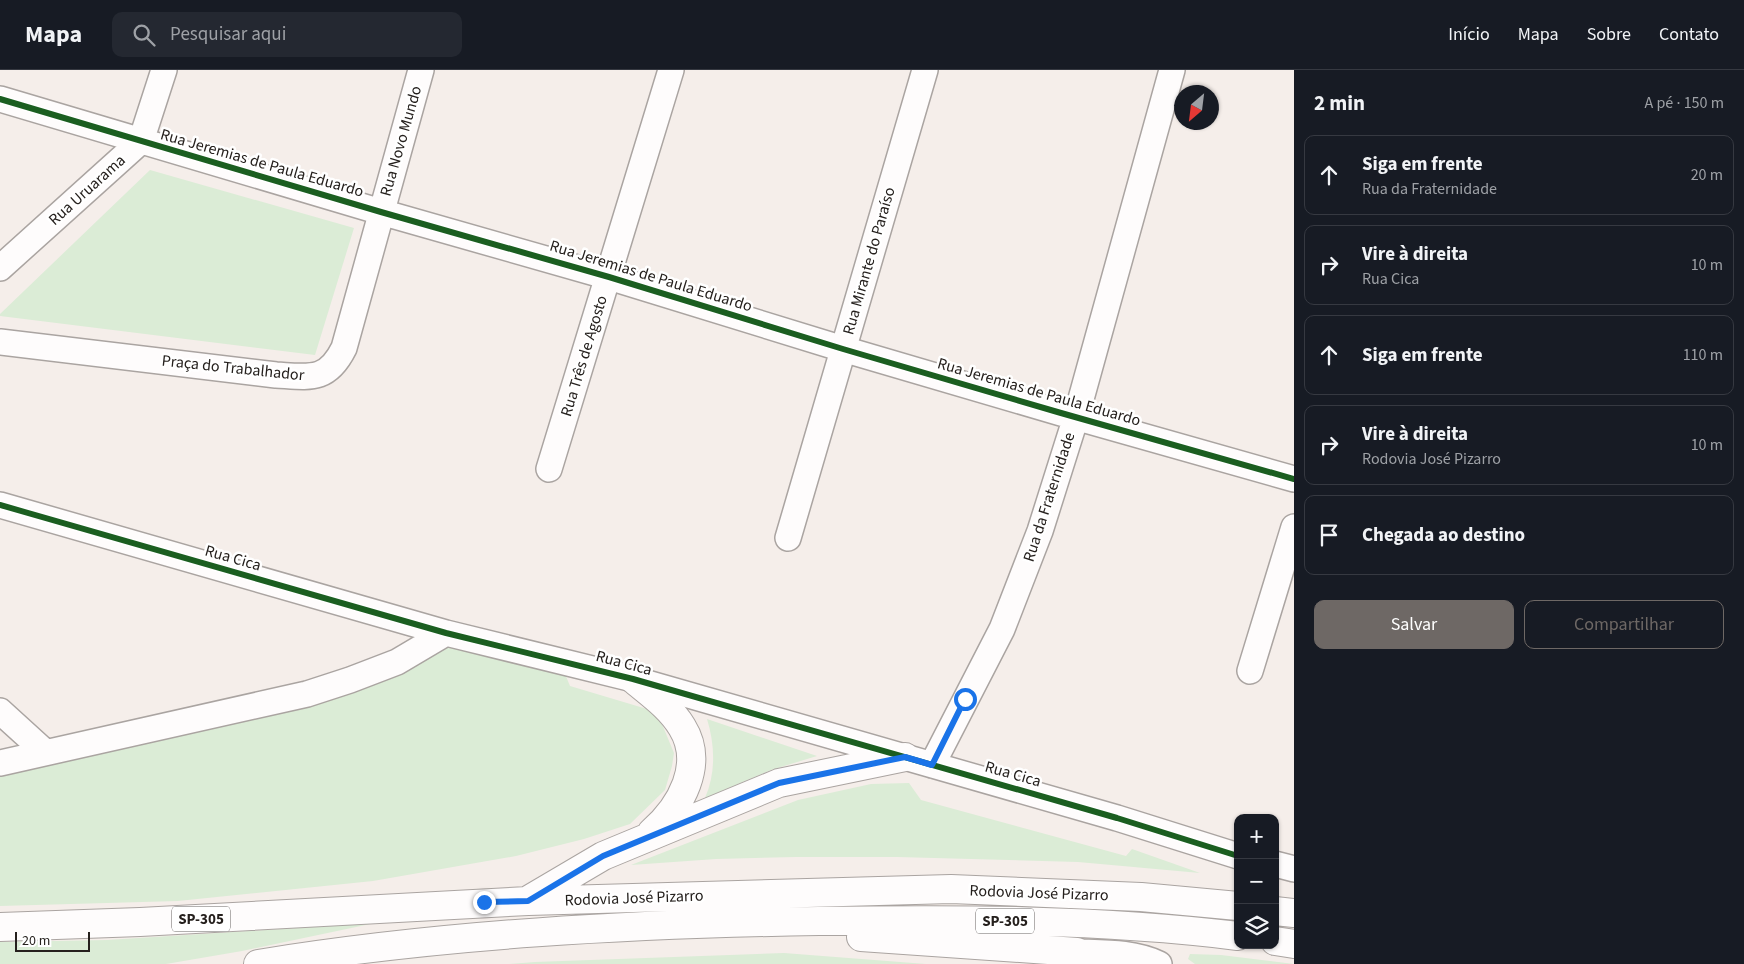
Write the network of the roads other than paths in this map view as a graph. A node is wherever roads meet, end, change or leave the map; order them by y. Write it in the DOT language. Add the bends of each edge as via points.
graph roads {
  1 [pos="164,70"];
  2 [pos="421,70"];
  3 [pos="671,70"];
  4 [pos="925,70"];
  5 [pos="1172,70"];
  6 [pos="0,99"];
  7 [pos="141,141"];
  8 [pos="381,212"];
  9 [pos="0,268"];
  10 [pos="609,277"];
  11 [pos="0,342"];
  12 [pos="843,349"];
  13 [pos="1076,417"];
  14 [pos="549,469"];
  15 [pos="1294,479"];
  16 [pos="0,505"];
  17 [pos="1294,527"];
  18 [pos="788,538"];
  19 [pos="446,633"];
  20 [pos="1250,671"];
  21 [pos="633,679"];
  22 [pos="0,711"];
  23 [pos="45,752"];
  24 [pos="905,757"];
  25 [pos="0,763"];
  26 [pos="932,765"];
  27 [pos="640,841"];
  28 [pos="1234,855"];
  29 [pos="1279,865"];
  30 [pos="1294,869"];
  31 [pos="528,901"];
  32 [pos="1234,906"];
  33 [pos="1279,911"];
  34 [pos="1294,913"];
  35 [pos="0,927"];
  36 [pos="1234,936"];
  37 [pos="452,940"];
  38 [pos="1279,942"];
  39 [pos="1294,944"];
  40 [pos="1078,958"];
  41 [pos="258,964"];
  42 [pos="1159,964"];
  1 -- 7 [label="street"];
  2 -- 8 [label="street, Rua Novo Mundo"];
  3 -- 10 [label="street, Rua Três de Agosto"];
  4 -- 12 [label="street, Rua Mirante do Paraíso"];
  5 -- 13 [label="street, Rua da Fraternidade"];
  6 -- 7 [label="street, Rua Jeremias de Paula Eduardo"];
  7 -- 8 [label="street, Rua Jeremias de Paula Eduardo"];
  7 -- 9 [label="street, Rua Uruarama"];
  8 -- 10 [label="street, Rua Jeremias de Paula Eduardo"];
  8 -- 11 [label="street, Praça do Trabalhador" via="344,348 337,362 327,371 309,377 276,375"];
  10 -- 12 [label="street, Rua Jeremias de Paula Eduardo"];
  10 -- 14 [label="street, Rua Três de Agosto"];
  12 -- 13 [label="street, Rua Jeremias de Paula Eduardo"];
  12 -- 18 [label="street, Rua Mirante do Paraíso"];
  13 -- 15 [label="street, Rua Jeremias de Paula Eduardo"];
  13 -- 26 [label="street, Rua da Fraternidade" via="1040,531 1002,629"];
  16 -- 19 [label="street, Rua Cica"];
  17 -- 20 [label="street"];
  19 -- 21 [label="street, Rua Cica"];
  19 -- 23 [label="street" via="397,662 307,694"];
  21 -- 24 [label="street, Rua Cica"];
  21 -- 27 [label="main road" via="665,705 683,728 691,750 691,772 681,798 665,820"];
  22 -- 23 [label="street"];
  23 -- 25 [label="street"];
  24 -- 26 [label="street, Rua Cica"];
  24 -- 27 [label="main road" via="779,783"];
  26 -- 28 [label="street, Rua Cica"];
  27 -- 31 [label="main road" via="603,856"];
  29 -- 30 [label="street"];
  31 -- 32 [label="main road, Rodovia José Pizarro" via="951,889 1141,897"];
  31 -- 35 [label="main road, Rodovia José Pizarro / SP-305"];
  33 -- 34 [label="main road"];
  36 -- 37 [label="main road, Rodovia José Pizarro / SP-305" via="1037,921 923,920 561,930"];
  37 -- 40 [label="main road" via="806,935 864,937"];
  37 -- 41 [label="main road, Rodovia José Pizarro / SP-305"];
  38 -- 39 [label="main road"];
  40 -- 42 [label="street" via="1124,953"];
}
